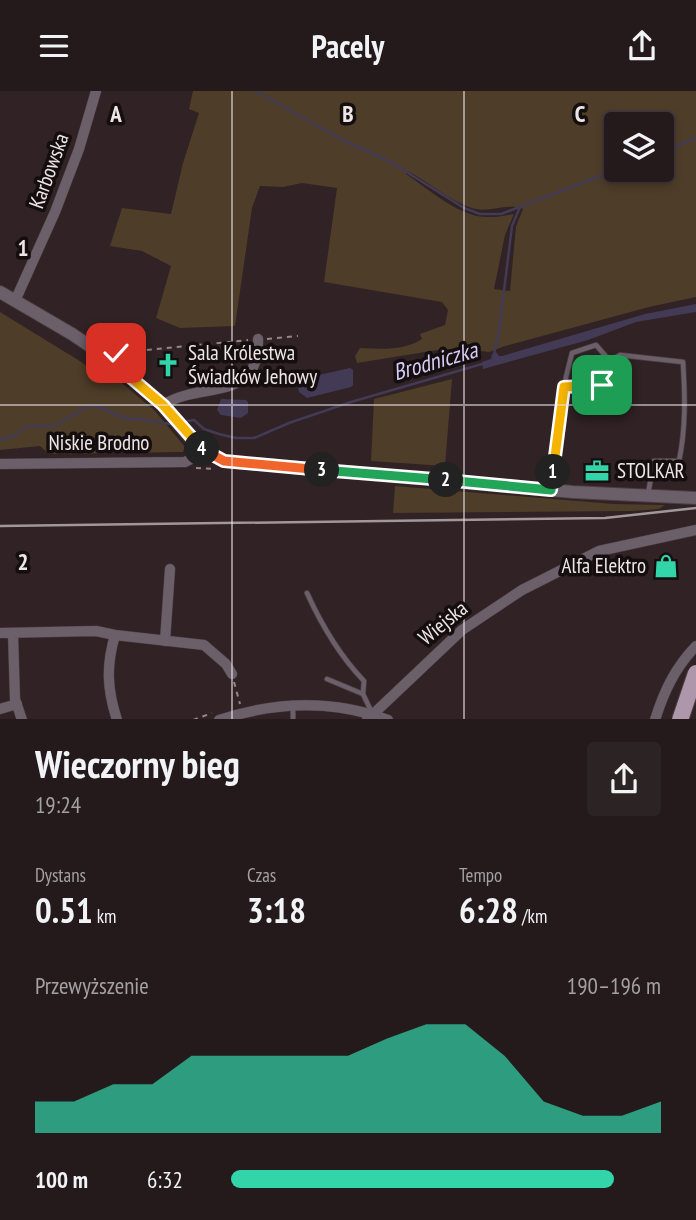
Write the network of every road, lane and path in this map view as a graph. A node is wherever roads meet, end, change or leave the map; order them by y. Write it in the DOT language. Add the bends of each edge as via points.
graph roads {
  1 [pos="96,91"];
  2 [pos="0,292"];
  3 [pos="15,300"];
  4 [pos="298,336"];
  5 [pos="258,339"];
  6 [pos="114,343"];
  7 [pos="109,356"];
  8 [pos="610,361"];
  9 [pos="564,387"];
  10 [pos="163,405"];
  11 [pos="205,452"];
  12 [pos="0,464"];
  13 [pos="551,490"];
  14 [pos="648,497"];
  15 [pos="696,498"];
  16 [pos="696,530"];
  17 [pos="170,569"];
  18 [pos="307,593"];
  19 [pos="0,633"];
  20 [pos="13,634"];
  21 [pos="115,635"];
  22 [pos="165,641"];
  23 [pos="696,646"];
  24 [pos="677,668"];
  25 [pos="696,673"];
  26 [pos="232,674"];
  27 [pos="327,679"];
  28 [pos="696,687"];
  29 [pos="363,694"];
  30 [pos="17,704"];
  31 [pos="241,704"];
  32 [pos="293,705"];
  33 [pos="0,709"];
  34 [pos="218,716"];
  35 [pos="370,717"];
  36 [pos="22,719"];
  37 [pos="117,719"];
  38 [pos="193,719"];
  39 [pos="293,719"];
  40 [pos="388,719"];
  41 [pos="655,719"];
  42 [pos="680,719"];
  1 -- 3 [label="street, Karbowska" via="55,212"];
  2 -- 3 [label="street"];
  3 -- 7 [label="street"];
  4 -- 5 [label="path"];
  5 -- 7 [label="path"];
  5 -- 10 [label="street" via="257,361 249,376 232,386 186,394"];
  6 -- 7 [label="lane"];
  7 -- 10 [label="street"];
  8 -- 9 [label="lane" via="602,385"];
  8 -- 9 [label="lane" via="596,345 572,353"];
  8 -- 14 [label="lane" via="620,355 683,362 686,401 679,461 654,461"];
  9 -- 13 [label="lane"];
  10 -- 11 [label="street"];
  11 -- 12 [label="street, Niskie Brodno" via="185,462"];
  11 -- 13 [label="street" via="224,461"];
  13 -- 14 [label="street"];
  14 -- 15 [label="street"];
  16 -- 35 [label="street, Wiejska" via="599,551 522,590 462,630"];
  17 -- 22 [label="street"];
  18 -- 29 [label="lane" via="342,658 364,681"];
  19 -- 20 [label="street"];
  20 -- 21 [label="street" via="96,631"];
  20 -- 30 [label="street"];
  21 -- 22 [label="street"];
  21 -- 37 [label="street" via="107,685"];
  22 -- 26 [label="street" via="204,645"];
  23 -- 24 [label="street"];
  24 -- 28 [label="street"];
  24 -- 41 [label="street"];
  25 -- 42 [label="main road, bridge"];
  26 -- 31 [label="path"];
  27 -- 29 [label="lane"];
  29 -- 35 [label="lane"];
  30 -- 33 [label="street"];
  30 -- 36 [label="street"];
  32 -- 34 [label="street"];
  32 -- 35 [label="street" via="334,707"];
  32 -- 39 [label="lane"];
  34 -- 38 [label="path"];
  35 -- 40 [label="street"];
}
